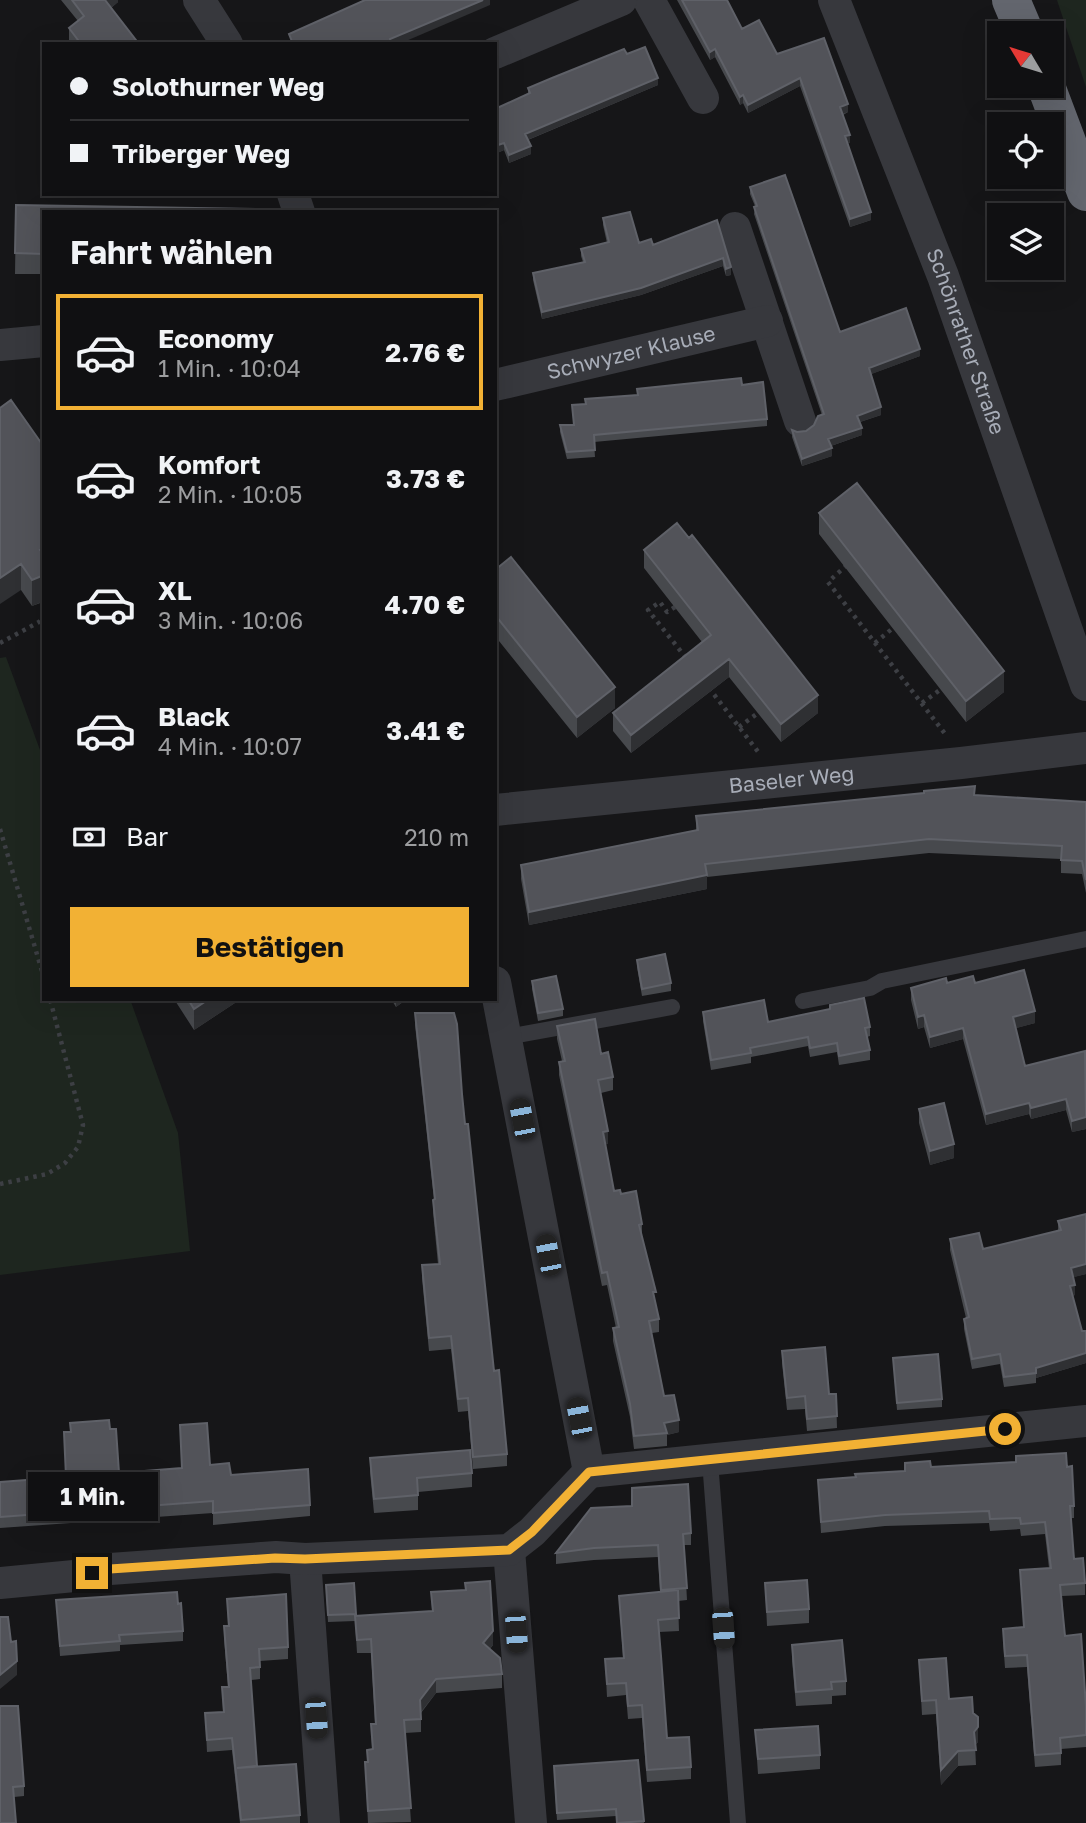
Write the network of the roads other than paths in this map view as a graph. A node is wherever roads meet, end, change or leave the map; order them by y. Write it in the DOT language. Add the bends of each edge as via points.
graph roads {
  1 [pos="199,0"];
  2 [pos="621,0"];
  3 [pos="649,0"];
  4 [pos="834,0"];
  5 [pos="1012,0"];
  6 [pos="1020,21"];
  7 [pos="226,42"];
  8 [pos="497,51"];
  9 [pos="704,98"];
  10 [pos="1051,98"];
  11 [pos="1086,192"];
  12 [pos="735,228"];
  13 [pos="767,321"];
  14 [pos="42,341"];
  15 [pos="0,345"];
  16 [pos="497,385"];
  17 [pos="800,421"];
  18 [pos="1086,685"];
  19 [pos="1086,748"];
  20 [pos="497,810"];
  21 [pos="1086,939"];
  22 [pos="497,991"];
  23 [pos="803,1001"];
  24 [pos="672,1007"];
  25 [pos="507,1037"];
  26 [pos="1086,1421"];
  27 [pos="710,1461"];
  28 [pos="589,1472"];
  29 [pos="509,1550"];
  30 [pos="305,1559"];
  31 [pos="0,1583"];
  32 [pos="324,1823"];
  33 [pos="531,1823"];
  34 [pos="737,1823"];
  1 -- 7 [label="street"];
  2 -- 8 [label="street"];
  3 -- 9 [label="street"];
  4 -- 18 [label="street, Schönrather Straße" via="943,276"];
  5 -- 6 [label="highway"];
  10 -- 11 [label="highway"];
  12 -- 13 [label="street"];
  13 -- 16 [label="street, Schwyzer Klause"];
  13 -- 17 [label="street"];
  14 -- 15 [label="street"];
  19 -- 20 [label="street, Baseler Weg"];
  21 -- 23 [label="lane"];
  22 -- 25 [label="street"];
  24 -- 25 [label="lane"];
  25 -- 28 [label="street"];
  26 -- 27 [label="street"];
  27 -- 28 [label="street"];
  27 -- 34 [label="lane"];
  28 -- 29 [label="street"];
  29 -- 30 [label="street"];
  29 -- 33 [label="street"];
  30 -- 31 [label="street" via="110,1569"];
  30 -- 32 [label="street"];
}
